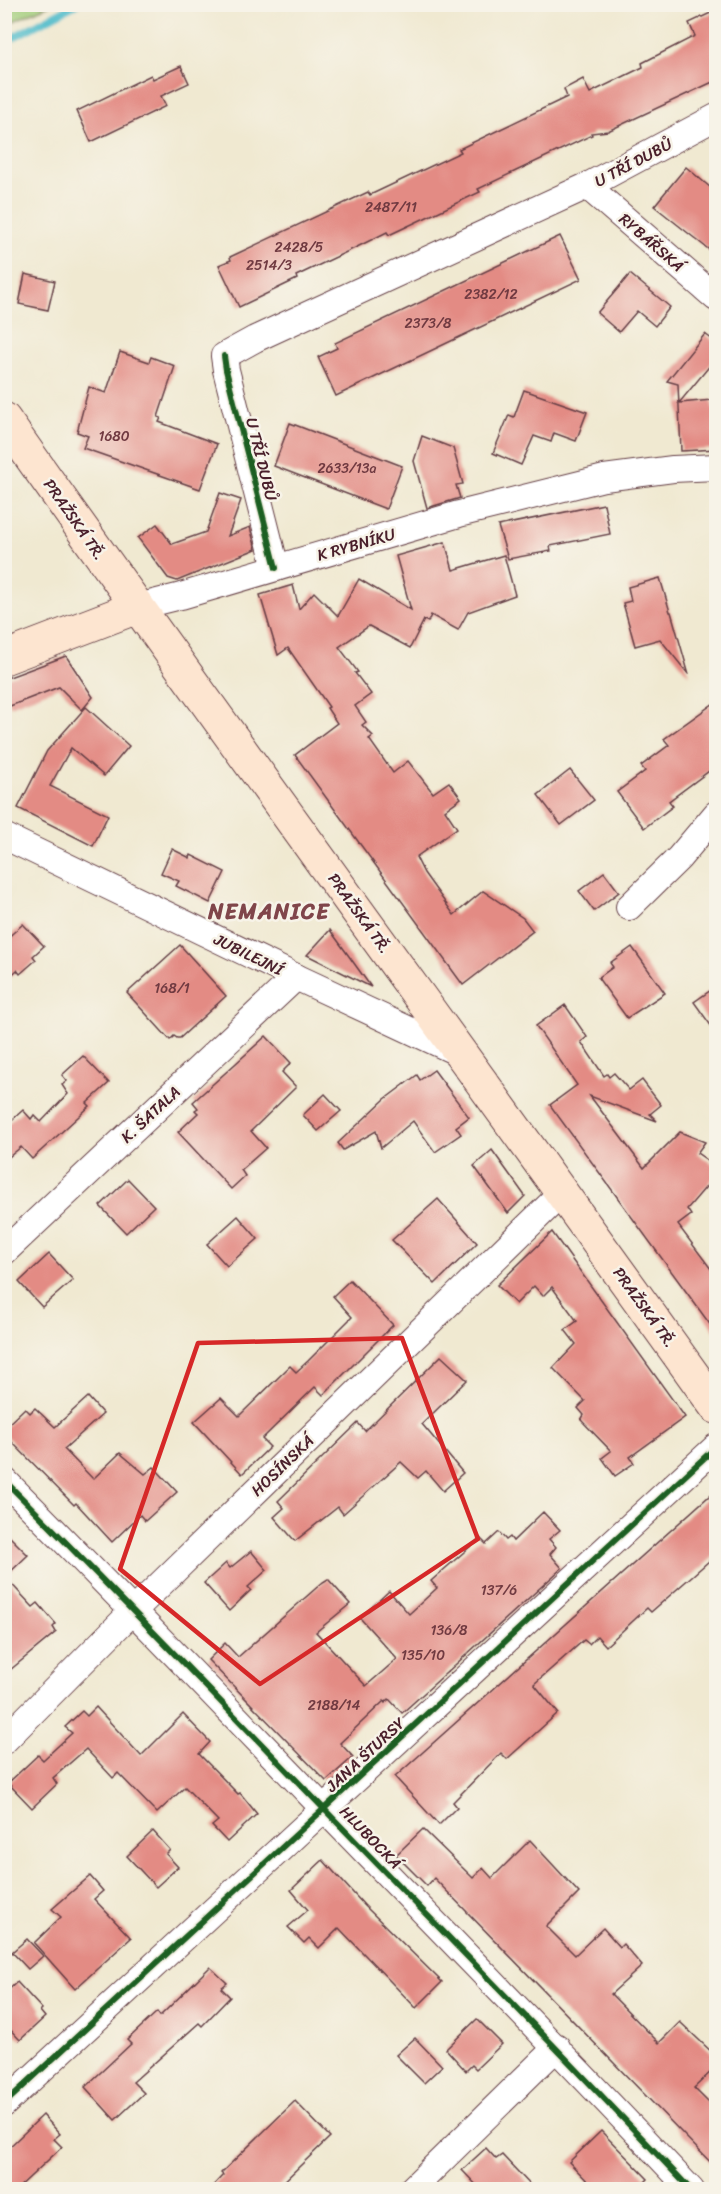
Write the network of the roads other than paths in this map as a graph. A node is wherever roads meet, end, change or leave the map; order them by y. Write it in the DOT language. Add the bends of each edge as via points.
graph roads {
  1 [pos="717,117"];
  2 [pos="587,186"];
  3 [pos="717,298"];
  4 [pos="4,419"];
  5 [pos="717,467"];
  6 [pos="276,568"];
  7 [pos="136,607"];
  8 [pos="4,658"];
  9 [pos="717,814"];
  10 [pos="4,836"];
  11 [pos="629,907"];
  12 [pos="296,977"];
  13 [pos="463,1055"];
  14 [pos="563,1192"];
  15 [pos="4,1252"];
  16 [pos="717,1407"];
  17 [pos="717,1447"];
  18 [pos="4,1480"];
  19 [pos="134,1610"];
  20 [pos="4,1741"];
  21 [pos="325,1810"];
  22 [pos="557,2047"];
  23 [pos="4,2104"];
  24 [pos="411,2190"];
  25 [pos="691,2190"];
  1 -- 2 [label="street, U TŘÍ DUBŮ"];
  2 -- 3 [label="street, RYBÁŘSKÁ"];
  2 -- 6 [label="street, U TŘÍ DUBŮ" via="224,356"];
  4 -- 7 [label="main road, PRAŽSKÁ TŘ."];
  5 -- 6 [label="street, K RYBNÍKU" via="604,478 459,514"];
  6 -- 7 [label="street, K RYBNÍKU"];
  7 -- 8 [label="main road, K RYBNÍKU"];
  7 -- 13 [label="main road, PRAŽSKÁ TŘ."];
  9 -- 11 [label="street"];
  10 -- 12 [label="street, JUBILEJNÍ"];
  12 -- 13 [label="street, JUBILEJNÍ"];
  12 -- 15 [label="street, K. ŠATALA"];
  13 -- 14 [label="main road, PRAŽSKÁ TŘ."];
  14 -- 16 [label="main road, PRAŽSKÁ TŘ."];
  14 -- 19 [label="street, HOSÍNSKÁ"];
  17 -- 21 [label="street, JANA ŠTURSY"];
  18 -- 19 [label="street, HLUBOCKÁ"];
  19 -- 20 [label="street, HOSÍNSKÁ"];
  19 -- 21 [label="street, HLUBOCKÁ"];
  21 -- 22 [label="street, HLUBOCKÁ"];
  21 -- 23 [label="street, JANA ŠTURSY"];
  22 -- 24 [label="street"];
  22 -- 25 [label="street, HLUBOCKÁ"];
}
